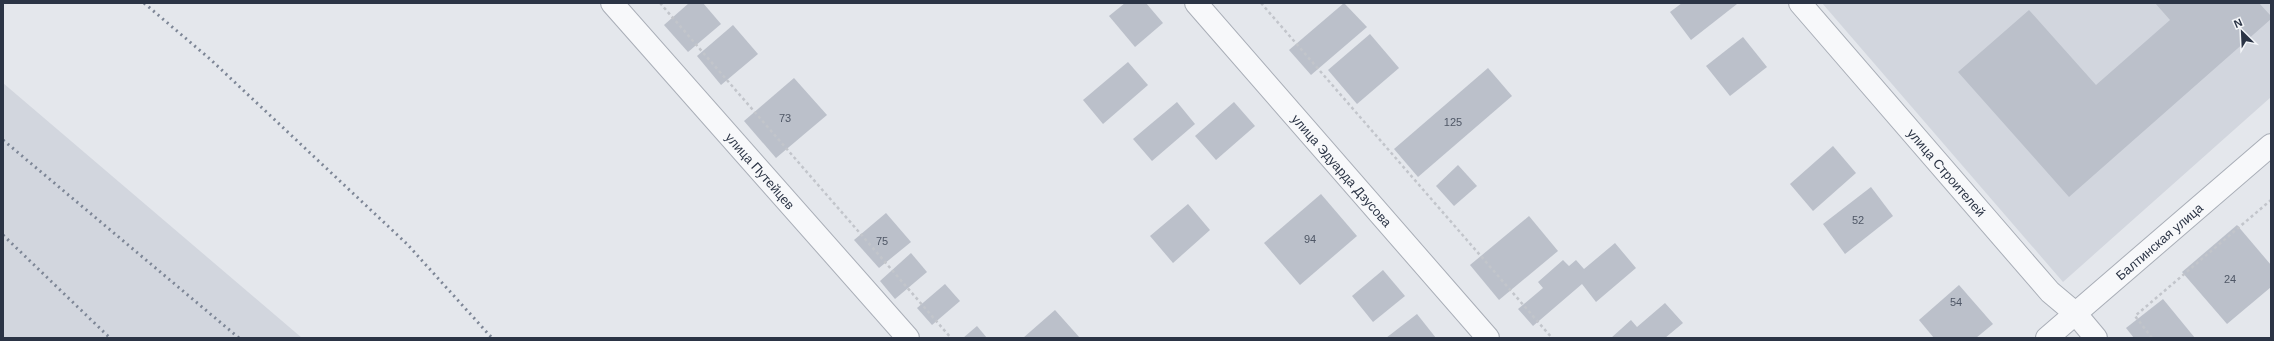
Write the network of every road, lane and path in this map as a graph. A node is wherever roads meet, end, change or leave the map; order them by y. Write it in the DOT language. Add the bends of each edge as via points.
graph roads {
  1 [pos="612,3"];
  2 [pos="660,3"];
  3 [pos="1196,3"];
  4 [pos="1261,3"];
  5 [pos="1800,3"];
  6 [pos="2271,145"];
  7 [pos="2271,200"];
  8 [pos="2076,313"];
  9 [pos="908,338"];
  10 [pos="951,338"];
  11 [pos="1488,338"];
  12 [pos="1552,338"];
  13 [pos="2047,338"];
  14 [pos="2096,338"];
  15 [pos="2152,338"];
  1 -- 9 [label="street, улица Путейцев"];
  2 -- 10 [label="path"];
  3 -- 11 [label="street, улица Эдуарда Дзусова"];
  4 -- 12 [label="path"];
  5 -- 8 [label="street, улица Строителей" via="2050,292"];
  6 -- 8 [label="street, Балтинская улица"];
  7 -- 15 [label="path" via="2135,316"];
  8 -- 13 [label="street, Балтинская улица"];
  8 -- 14 [label="street, улица Строителей"];
}
